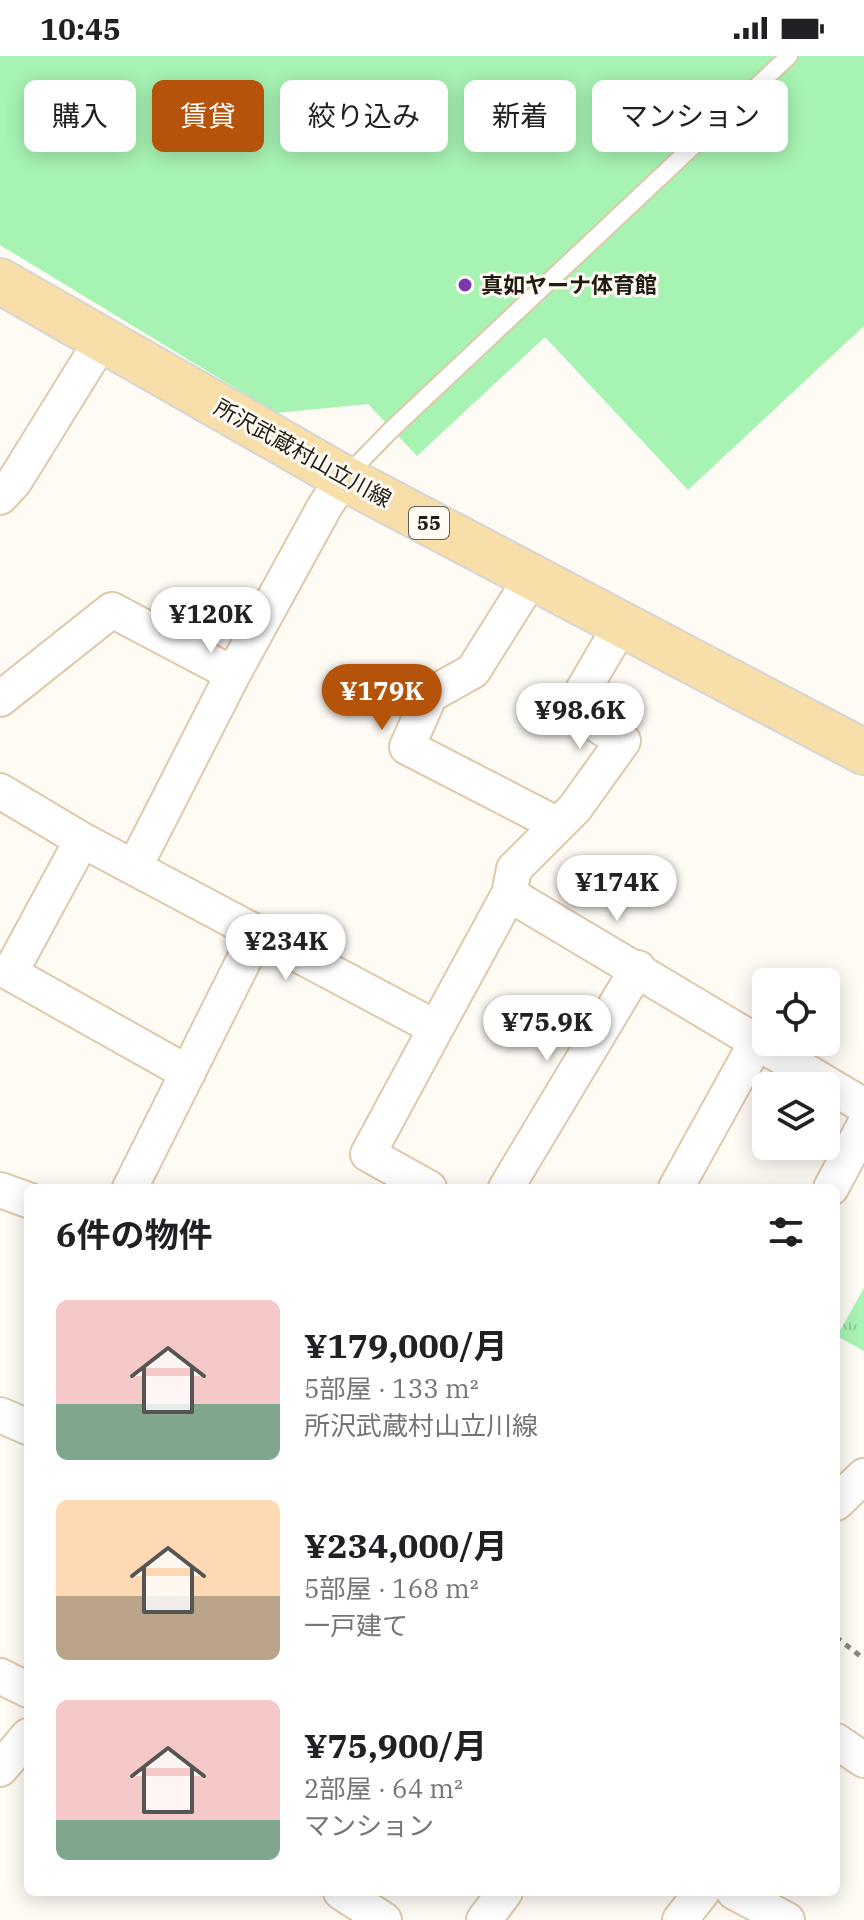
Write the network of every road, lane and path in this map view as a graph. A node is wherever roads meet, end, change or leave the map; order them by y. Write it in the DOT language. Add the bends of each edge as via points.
graph roads {
  1 [pos="789,56"];
  2 [pos="0,281"];
  3 [pos="102,340"];
  4 [pos="344,478"];
  5 [pos="0,497"];
  6 [pos="532,577"];
  7 [pos="621,625"];
  8 [pos="233,674"];
  9 [pos="0,699"];
  10 [pos="864,752"];
  11 [pos="0,791"];
  12 [pos="558,825"];
  13 [pos="82,840"];
  14 [pos="135,866"];
  15 [pos="509,894"];
  16 [pos="257,934"];
  17 [pos="638,968"];
  18 [pos="436,1028"];
  19 [pos="752,1040"];
  20 [pos="752,1050"];
  21 [pos="778,1056"];
  22 [pos="188,1073"];
  23 [pos="864,1106"];
  24 [pos="864,1126"];
  25 [pos="132,1184"];
  26 [pos="419,1184"];
  27 [pos="508,1184"];
  28 [pos="678,1184"];
  29 [pos="833,1184"];
  30 [pos="0,1190"];
  31 [pos="24,1199"];
  32 [pos="0,1415"];
  33 [pos="24,1425"];
  34 [pos="840,1640"];
  35 [pos="864,1659"];
  36 [pos="0,1676"];
  37 [pos="24,1688"];
  38 [pos="24,1741"];
  39 [pos="0,1769"];
  40 [pos="347,1896"];
  41 [pos="502,1896"];
  42 [pos="699,1896"];
  43 [pos="742,1896"];
  44 [pos="384,1920"];
  45 [pos="484,1920"];
  46 [pos="680,1920"];
  47 [pos="787,1920"];
  1 -- 4 [label="lane"];
  2 -- 3 [label="main road, 所沢武蔵村山立川線 / 55"];
  3 -- 4 [label="main road, 所沢武蔵村山立川線 / 55"];
  3 -- 5 [label="street"];
  4 -- 6 [label="main road, 所沢武蔵村山立川線 / 55"];
  4 -- 8 [label="street"];
  6 -- 7 [label="main road, 所沢武蔵村山立川線 / 55"];
  6 -- 12 [label="street" via="473,671 430,695 407,747"];
  7 -- 10 [label="main road, 所沢武蔵村山立川線 / 55"];
  7 -- 12 [label="street" via="572,709 623,741"];
  8 -- 9 [label="street" via="112,610"];
  8 -- 14 [label="street"];
  11 -- 13 [label="street"];
  12 -- 15 [label="street" via="514,869"];
  13 -- 14 [label="street"];
  13 -- 22 [label="street" via="10,973"];
  14 -- 16 [label="street"];
  15 -- 17 [label="street"];
  15 -- 18 [label="street"];
  16 -- 18 [label="street"];
  16 -- 22 [label="street"];
  17 -- 19 [label="street"];
  17 -- 27 [label="street"];
  18 -- 26 [label="street" via="368,1154"];
  20 -- 28 [label="street"];
  21 -- 23 [label="street"];
  22 -- 25 [label="street"];
  24 -- 29 [label="street"];
  30 -- 31 [label="street"];
  32 -- 33 [label="street"];
  34 -- 35 [label="path"];
  36 -- 37 [label="street"];
  38 -- 39 [label="street"];
  40 -- 44 [label="street"];
  41 -- 45 [label="street"];
  42 -- 46 [label="street"];
  43 -- 47 [label="street"];
}
